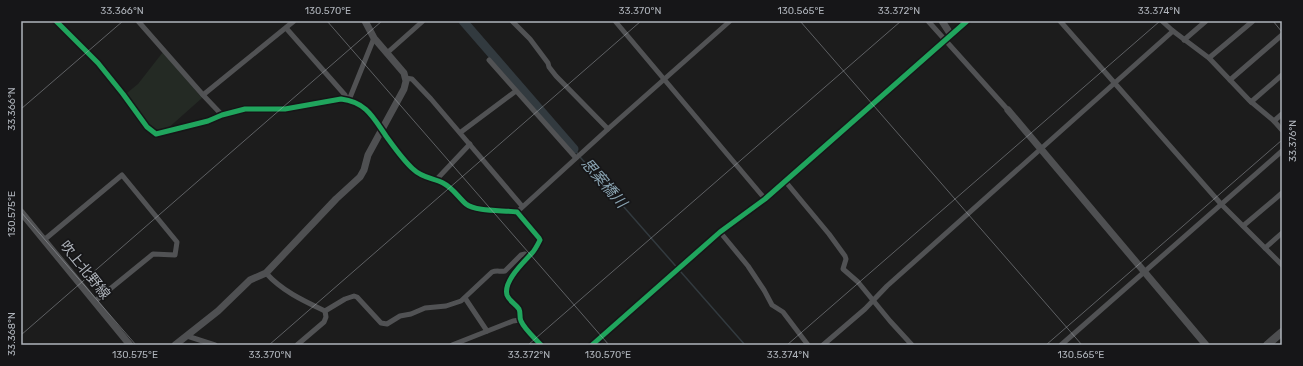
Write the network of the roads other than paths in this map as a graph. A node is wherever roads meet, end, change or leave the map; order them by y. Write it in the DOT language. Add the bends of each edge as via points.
graph roads {
  1 [pos="56,21"];
  2 [pos="138,21"];
  3 [pos="294,21"];
  4 [pos="365,21"];
  5 [pos="423,21"];
  6 [pos="512,21"];
  7 [pos="615,21"];
  8 [pos="730,21"];
  9 [pos="928,21"];
  10 [pos="942,21"];
  11 [pos="967,21"];
  12 [pos="1060,21"];
  13 [pos="1162,21"];
  14 [pos="1206,21"];
  15 [pos="1253,21"];
  16 [pos="286,28"];
  17 [pos="1173,31"];
  18 [pos="951,35"];
  19 [pos="1282,35"];
  20 [pos="374,38"];
  21 [pos="945,40"];
  22 [pos="1184,40"];
  23 [pos="387,53"];
  24 [pos="1209,58"];
  25 [pos="489,60"];
  26 [pos="1282,75"];
  27 [pos="405,78"];
  28 [pos="665,79"];
  29 [pos="1230,80"];
  30 [pos="1115,84"];
  31 [pos="516,91"];
  32 [pos="203,95"];
  33 [pos="348,100"];
  34 [pos="1251,102"];
  35 [pos="1008,110"];
  36 [pos="1282,114"];
  37 [pos="222,115"];
  38 [pos="1274,121"];
  39 [pos="608,128"];
  40 [pos="382,129"];
  41 [pos="1282,130"];
  42 [pos="461,132"];
  43 [pos="470,144"];
  44 [pos="1040,149"];
  45 [pos="1282,150"];
  46 [pos="578,156"];
  47 [pos="436,180"];
  48 [pos="785,182"];
  49 [pos="1282,193"];
  50 [pos="765,199"];
  51 [pos="1221,204"];
  52 [pos="522,206"];
  53 [pos="21,212"];
  54 [pos="517,212"];
  55 [pos="1244,226"];
  56 [pos="720,232"];
  57 [pos="1282,233"];
  58 [pos="44,240"];
  59 [pos="1265,248"];
  60 [pos="528,257"];
  61 [pos="1282,265"];
  62 [pos="1144,271"];
  63 [pos="266,273"];
  64 [pos="465,298"];
  65 [pos="872,301"];
  66 [pos="94,302"];
  67 [pos="325,312"];
  68 [pos="520,320"];
  69 [pos="487,331"];
  70 [pos="1282,332"];
  71 [pos="187,336"];
  72 [pos="130,345"];
  73 [pos="175,345"];
  74 [pos="215,345"];
  75 [pos="298,345"];
  76 [pos="452,345"];
  77 [pos="541,345"];
  78 [pos="592,345"];
  79 [pos="808,345"];
  80 [pos="823,345"];
  81 [pos="912,345"];
  82 [pos="1061,345"];
  83 [pos="1206,345"];
  84 [pos="1267,345"];
  1 -- 37 [label="street" via="105,71 152,132 160,134"];
  2 -- 32 [label="street"];
  3 -- 16 [label="street"];
  4 -- 20 [label="street"];
  5 -- 23 [label="street"];
  6 -- 39 [label="street" via="538,48 556,76"];
  7 -- 28 [label="street"];
  8 -- 28 [label="street"];
  9 -- 21 [label="street"];
  10 -- 18 [label="street"];
  11 -- 18 [label="street"];
  12 -- 30 [label="street"];
  13 -- 17 [label="street"];
  14 -- 22 [label="street"];
  15 -- 24 [label="street"];
  16 -- 32 [label="street"];
  16 -- 33 [label="street"];
  17 -- 22 [label="street"];
  17 -- 30 [label="street"];
  18 -- 21 [label="street"];
  19 -- 29 [label="street"];
  20 -- 23 [label="street"];
  20 -- 33 [label="street"];
  21 -- 35 [label="street"];
  21 -- 48 [label="street"];
  22 -- 24 [label="street"];
  23 -- 27 [label="street" via="404,73"];
  24 -- 29 [label="street"];
  25 -- 31 [label="street"];
  26 -- 34 [label="street"];
  27 -- 40 [label="street" via="404,89"];
  27 -- 42 [label="street" via="412,79"];
  28 -- 39 [label="street"];
  28 -- 50 [label="street"];
  29 -- 34 [label="street"];
  30 -- 44 [label="street"];
  30 -- 51 [label="street"];
  31 -- 42 [label="street"];
  31 -- 46 [label="street"];
  32 -- 37 [label="street"];
  33 -- 37 [label="street" via="285,109 245,109"];
  33 -- 40 [label="street" via="366,108"];
  34 -- 38 [label="street"];
  35 -- 44 [label="street"];
  36 -- 38 [label="street"];
  38 -- 41 [label="street"];
  39 -- 46 [label="street"];
  40 -- 47 [label="street" via="414,170 423,177"];
  40 -- 63 [label="street" via="368,154 360,177"];
  42 -- 43 [label="street"];
  43 -- 47 [label="street"];
  43 -- 52 [label="street"];
  44 -- 62 [label="street"];
  44 -- 65 [label="street"];
  45 -- 51 [label="street"];
  46 -- 52 [label="street"];
  47 -- 54 [label="street" via="453,189 473,208"];
  48 -- 50 [label="street"];
  48 -- 65 [label="street" via="829,234 845,256 843,269 858,282"];
  49 -- 55 [label="street"];
  50 -- 56 [label="street"];
  51 -- 55 [label="street"];
  51 -- 62 [label="street"];
  52 -- 54 [label="street"];
  53 -- 58 [label="street, 吹上北野線"];
  54 -- 60 [label="street" via="540,240"];
  55 -- 59 [label="street"];
  56 -- 78 [label="street"];
  56 -- 79 [label="street" via="748,266 772,305 783,312"];
  57 -- 59 [label="street"];
  58 -- 66 [label="street, 吹上北野線"];
  58 -- 66 [label="street" via="122,175 177,242 175,255 153,254"];
  59 -- 61 [label="street"];
  60 -- 64 [label="street" via="525,254 521,255 505,271 495,270"];
  60 -- 68 [label="street" via="510,280 507,293 510,300 519,308"];
  62 -- 82 [label="street"];
  62 -- 83 [label="street"];
  63 -- 67 [label="street" via="294,295"];
  63 -- 71 [label="street" via="250,280"];
  64 -- 67 [label="street" via="446,306 425,308 400,316 387,324 381,323 354,296 344,299"];
  64 -- 69 [label="street"];
  65 -- 80 [label="street"];
  65 -- 81 [label="street"];
  66 -- 72 [label="street, 吹上北野線"];
  67 -- 75 [label="street" via="324,322"];
  68 -- 69 [label="street"];
  68 -- 77 [label="street"];
  69 -- 76 [label="street"];
  70 -- 84 [label="main road"];
  71 -- 73 [label="street"];
  71 -- 74 [label="street"];
}
